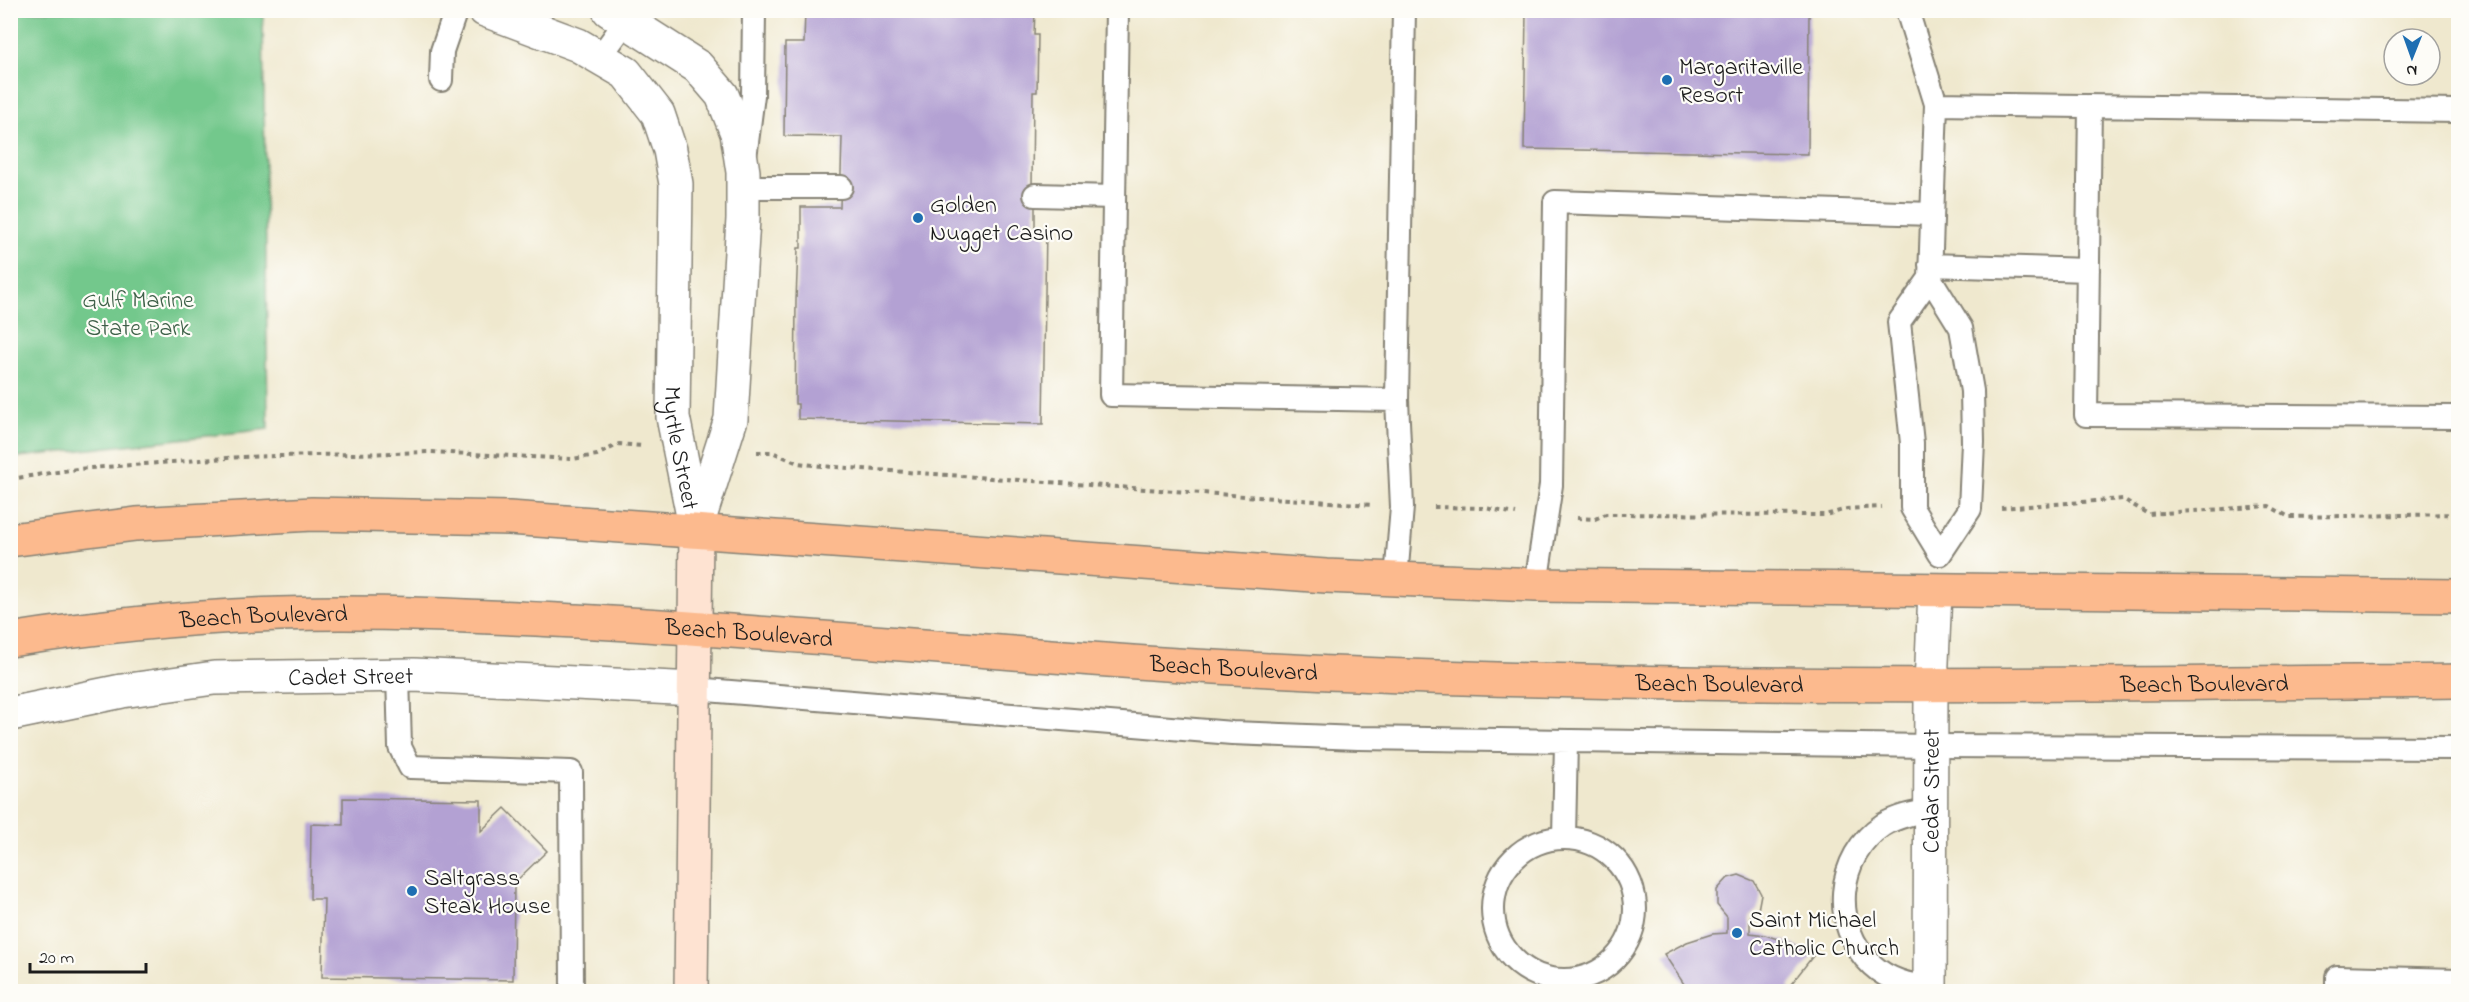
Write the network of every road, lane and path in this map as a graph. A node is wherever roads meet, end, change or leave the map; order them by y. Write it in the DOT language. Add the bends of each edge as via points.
graph roads {
  1 [pos="456,10"];
  2 [pos="485,10"];
  3 [pos="754,10"];
  4 [pos="1117,10"];
  5 [pos="1404,10"];
  6 [pos="1906,10"];
  7 [pos="624,14"];
  8 [pos="600,57"];
  9 [pos="441,80"];
  10 [pos="1936,104"];
  11 [pos="2090,106"];
  12 [pos="2458,111"];
  13 [pos="743,180"];
  14 [pos="841,187"];
  15 [pos="1035,195"];
  16 [pos="1114,197"];
  17 [pos="1932,214"];
  18 [pos="2088,270"];
  19 [pos="1930,272"];
  20 [pos="1397,400"];
  21 [pos="2458,417"];
  22 [pos="619,444"];
  23 [pos="759,452"];
  24 [pos="10,479"];
  25 [pos="1889,506"];
  26 [pos="1402,507"];
  27 [pos="2007,508"];
  28 [pos="1511,514"];
  29 [pos="2458,514"];
  30 [pos="1595,519"];
  31 [pos="696,531"];
  32 [pos="10,540"];
  33 [pos="1940,554"];
  34 [pos="1396,579"];
  35 [pos="1536,585"];
  36 [pos="1935,591"];
  37 [pos="2458,596"];
  38 [pos="694,627"];
  39 [pos="10,640"];
  40 [pos="398,675"];
  41 [pos="2458,681"];
  42 [pos="1931,686"];
  43 [pos="694,690"];
  44 [pos="10,714"];
  45 [pos="1566,741"];
  46 [pos="1931,746"];
  47 [pos="2458,748"];
  48 [pos="1931,810"];
  49 [pos="1564,838"];
  50 [pos="1592,982"];
  51 [pos="2448,984"];
  52 [pos="1930,990"];
  53 [pos="572,992"];
  54 [pos="691,992"];
  55 [pos="2337,992"];
  1 -- 9 [label="lane" via="442,51"];
  2 -- 8 [label="street, Myrtle Street"];
  3 -- 13 [label="lane" via="753,95"];
  4 -- 16 [label="lane"];
  5 -- 20 [label="lane"];
  6 -- 10 [label="lane"];
  7 -- 8 [label="lane"];
  7 -- 13 [label="street" via="698,67 722,95 737,133"];
  8 -- 31 [label="street, Myrtle Street" via="626,72 658,114 670,150 676,184 674,417"];
  10 -- 11 [label="lane"];
  10 -- 17 [label="lane"];
  11 -- 12 [label="lane"];
  11 -- 18 [label="lane"];
  13 -- 14 [label="lane"];
  13 -- 31 [label="street" via="731,419"];
  15 -- 16 [label="lane"];
  16 -- 20 [label="lane" via="1111,395"];
  17 -- 19 [label="lane"];
  17 -- 35 [label="lane" via="1555,202 1551,485"];
  18 -- 19 [label="lane"];
  18 -- 21 [label="lane" via="2086,415"];
  19 -- 33 [label="lane" via="1899,322 1912,442 1912,508"];
  19 -- 33 [label="lane" via="1961,328 1972,391 1970,509"];
  20 -- 26 [label="lane"];
  22 -- 24 [label="path" via="597,455 573,459 430,452 241,457 77,469"];
  23 -- 26 [label="path" via="772,452 798,464 821,466"];
  25 -- 30 [label="path" via="1826,515 1606,514"];
  26 -- 28 [label="path" via="1485,508"];
  26 -- 34 [label="lane"];
  27 -- 29 [label="path" via="2123,499 2148,514 2269,506 2289,517"];
  31 -- 32 [label="main road" via="509,518 312,514 136,524"];
  31 -- 34 [label="main road"];
  31 -- 38 [label="main road, Myrtle Street"];
  33 -- 36 [label="lane"];
  34 -- 35 [label="main road"];
  35 -- 36 [label="main road"];
  36 -- 37 [label="main road"];
  36 -- 42 [label="street, Cedar Street"];
  38 -- 39 [label="main road, Beach Boulevard" via="446,614 284,614 79,629"];
  38 -- 42 [label="main road, Beach Boulevard" via="1210,667 1454,679"];
  38 -- 43 [label="main road, Myrtle Street"];
  40 -- 43 [label="street, Cadet Street"];
  40 -- 44 [label="street, Cadet Street" via="214,678 122,691"];
  40 -- 53 [label="lane" via="400,747 410,767 571,772"];
  41 -- 42 [label="main road, Beach Boulevard"];
  42 -- 46 [label="street, Cedar Street"];
  43 -- 45 [label="lane" via="1232,734"];
  43 -- 54 [label="main road, Myrtle Street"];
  45 -- 46 [label="lane"];
  45 -- 49 [label="lane"];
  46 -- 47 [label="lane"];
  46 -- 48 [label="street, Cedar Street"];
  48 -- 52 [label="street, Cedar Street"];
  48 -- 52 [label="lane" via="1906,814 1865,840 1844,885 1844,910 1854,940 1872,965 1890,977"];
  49 -- 50 [label="lane" via="1586,841 1605,851 1620,865 1636,904 1634,926 1625,946"];
  49 -- 50 [label="lane" via="1543,841 1509,864 1498,882 1495,924 1502,943 1526,968 1559,980"];
  51 -- 55 [label="lane" via="2337,977"];
}
